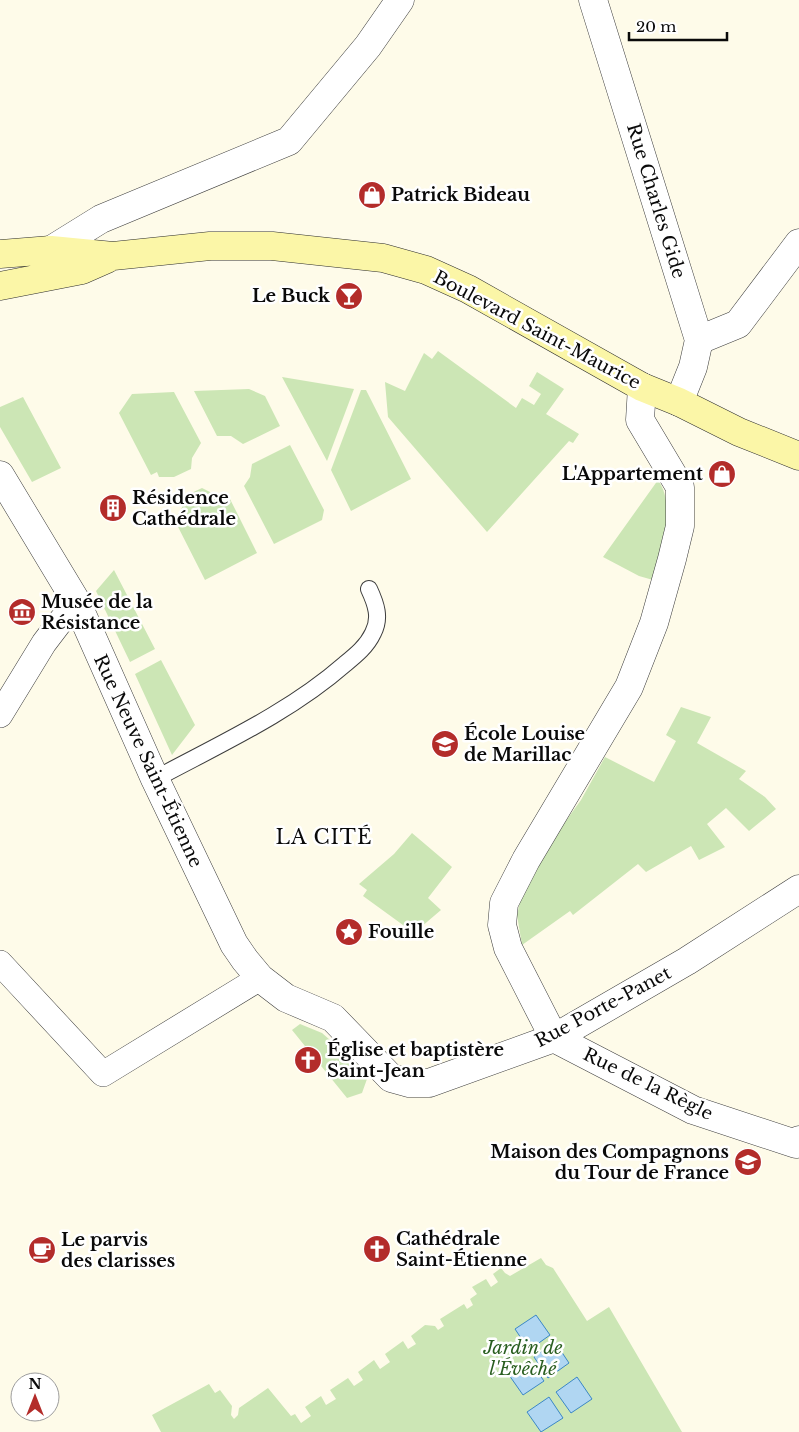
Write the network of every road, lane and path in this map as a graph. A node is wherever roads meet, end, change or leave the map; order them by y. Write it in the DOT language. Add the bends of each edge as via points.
graph roads {
  1 [pos="400,0"];
  2 [pos="593,0"];
  3 [pos="799,242"];
  4 [pos="51,250"];
  5 [pos="0,254"];
  6 [pos="113,256"];
  7 [pos="0,273"];
  8 [pos="0,286"];
  9 [pos="699,340"];
  10 [pos="642,386"];
  11 [pos="678,402"];
  12 [pos="799,456"];
  13 [pos="0,476"];
  14 [pos="369,589"];
  15 [pos="76,601"];
  16 [pos="0,715"];
  17 [pos="155,778"];
  18 [pos="799,889"];
  19 [pos="0,963"];
  20 [pos="260,978"];
  21 [pos="554,1038"];
  22 [pos="391,1078"];
  23 [pos="799,1140"];
  1 -- 4 [label="street" via="368,46 289,141 101,219"];
  2 -- 9 [label="street, Rue Charles Gide"];
  3 -- 9 [label="street" via="738,324"];
  4 -- 5 [label="main road, Boulevard Saint-Maurice"];
  4 -- 6 [label="main road, Boulevard Saint-Maurice"];
  4 -- 7 [label="main road"];
  6 -- 8 [label="main road, Boulevard Saint-Maurice" via="82,270"];
  6 -- 10 [label="main road, Boulevard Saint-Maurice" via="210,246 272,246 383,258 426,270 468,290"];
  9 -- 11 [label="street, Rue Charles Gide" via="693,367"];
  10 -- 11 [label="main road, Boulevard Saint-Maurice"];
  10 -- 21 [label="street" via="640,420 680,487 680,526 672,559 654,623 629,688 526,860 504,903 502,925 508,948"];
  11 -- 12 [label="main road, Boulevard Saint-Maurice" via="739,432"];
  13 -- 15 [label="street, Rue Neuve Saint-Étienne"];
  14 -- 17 [label="lane" via="377,624 363,648 336,672 279,713"];
  15 -- 16 [label="street" via="44,643"];
  15 -- 17 [label="street, Rue Neuve Saint-Étienne"];
  17 -- 20 [label="street, Rue Neuve Saint-Étienne" via="234,944"];
  18 -- 21 [label="street, Rue Porte-Panet" via="687,961"];
  19 -- 20 [label="street" via="103,1074"];
  20 -- 22 [label="street, Rue Neuve Saint-Étienne" via="286,998 333,1018"];
  21 -- 22 [label="street, Rue Porte-Panet" via="429,1083 409,1083"];
  21 -- 23 [label="street, Rue de la Règle" via="693,1110 796,1144"];
}
